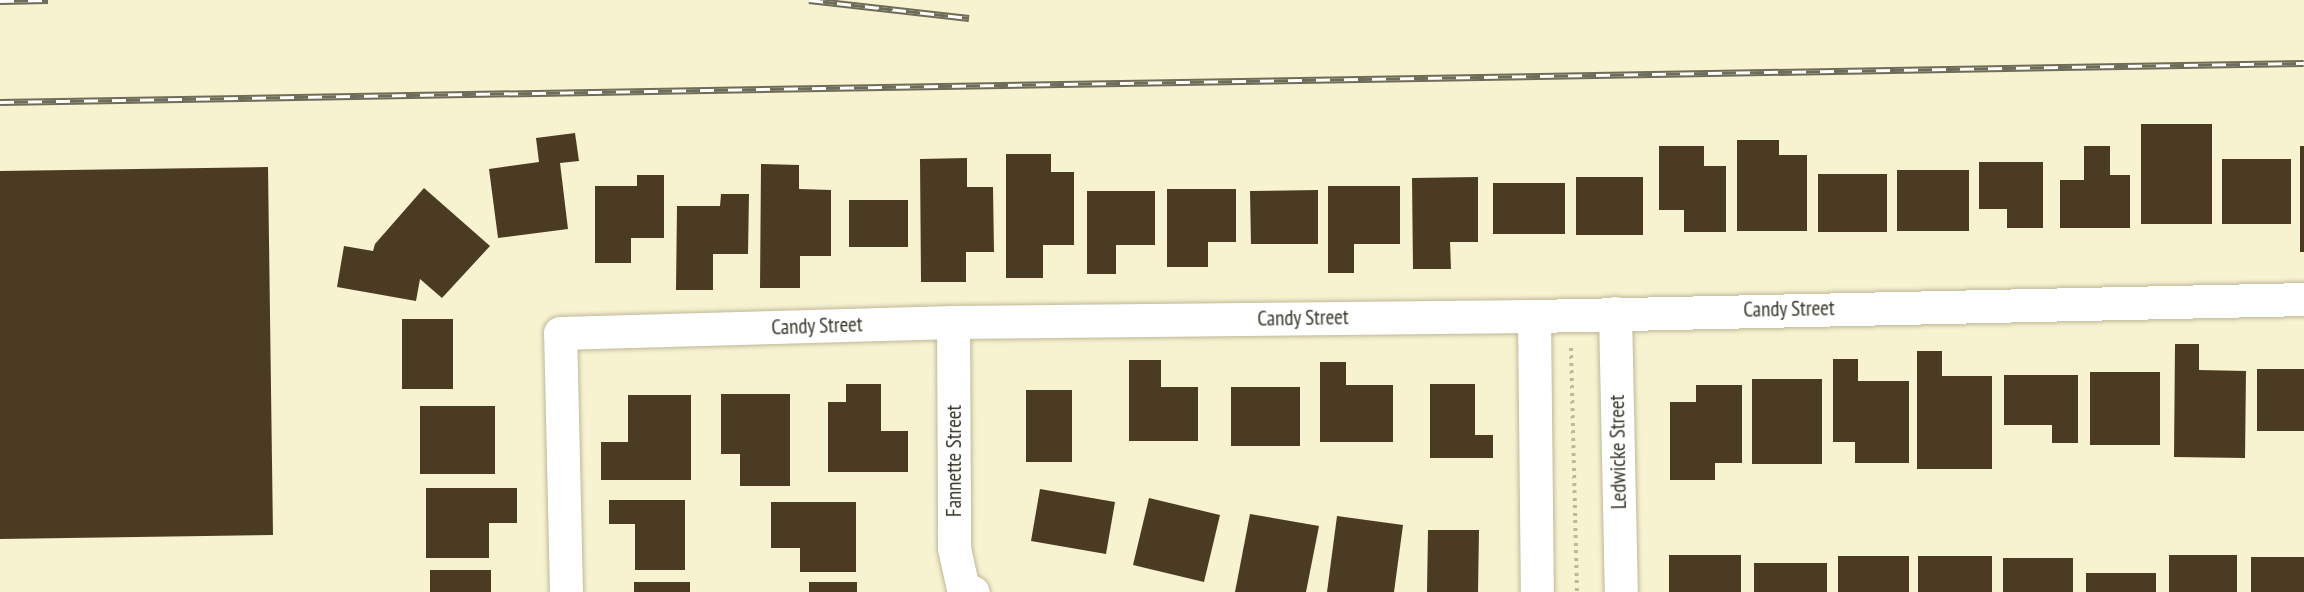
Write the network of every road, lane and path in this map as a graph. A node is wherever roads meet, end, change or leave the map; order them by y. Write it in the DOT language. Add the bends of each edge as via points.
graph roads {
  1 [pos="2304,299"];
  2 [pos="1615,313"];
  3 [pos="1570,315"];
  4 [pos="1534,316"];
  5 [pos="953,322"];
  6 [pos="566,592"];
  7 [pos="973,592"];
  8 [pos="1537,592"];
  9 [pos="1577,592"];
  10 [pos="1622,592"];
  1 -- 2 [label="street, Candy Street"];
  2 -- 3 [label="street, Candy Street"];
  2 -- 10 [label="street, Ledwicke Street"];
  3 -- 4 [label="street, Candy Street"];
  3 -- 9 [label="path"];
  4 -- 5 [label="street, Candy Street"];
  4 -- 8 [label="street"];
  5 -- 6 [label="street, Candy Street" via="560,333"];
  5 -- 7 [label="street, Fannette Street" via="954,548 963,589"];
}
